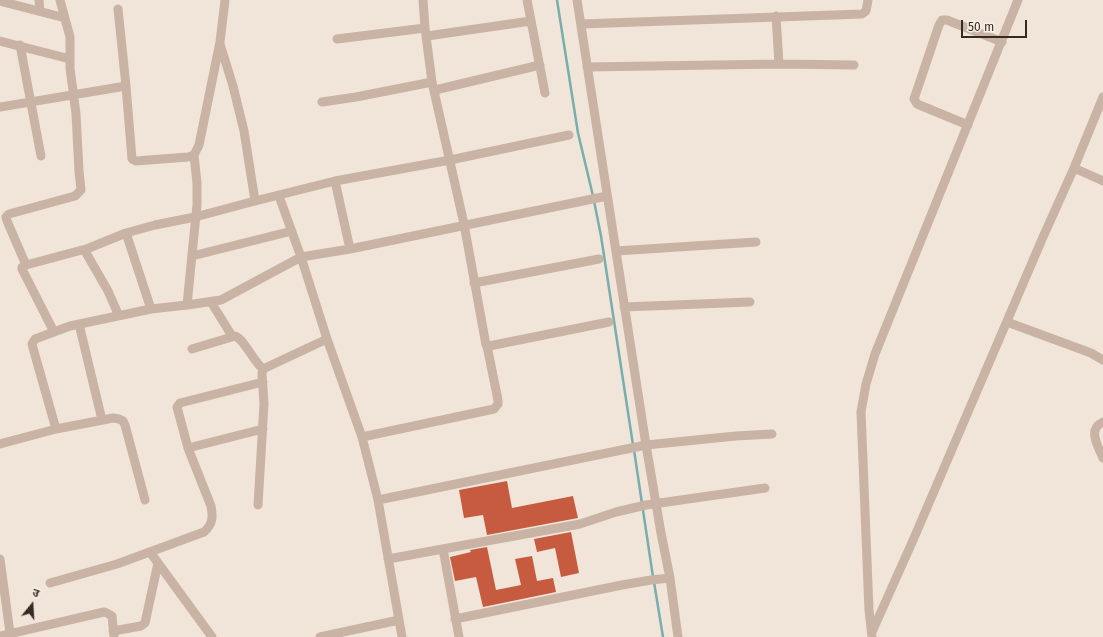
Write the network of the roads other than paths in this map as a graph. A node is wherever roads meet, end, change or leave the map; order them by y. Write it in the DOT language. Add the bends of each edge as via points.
graph roads {
  1 [pos="39,0"];
  2 [pos="60,0"];
  3 [pos="225,0"];
  4 [pos="423,0"];
  5 [pos="527,0"];
  6 [pos="577,0"];
  7 [pos="868,0"];
  8 [pos="1018,0"];
  9 [pos="0,1"];
  10 [pos="118,10"];
  11 [pos="40,11"];
  12 [pos="776,16"];
  13 [pos="64,18"];
  14 [pos="531,21"];
  15 [pos="581,24"];
  16 [pos="426,32"];
  17 [pos="337,39"];
  18 [pos="0,41"];
  19 [pos="220,42"];
  20 [pos="1002,42"];
  21 [pos="20,45"];
  22 [pos="70,59"];
  23 [pos="779,64"];
  24 [pos="540,65"];
  25 [pos="854,65"];
  26 [pos="587,67"];
  27 [pos="126,86"];
  28 [pos="434,86"];
  29 [pos="545,93"];
  30 [pos="73,95"];
  31 [pos="1103,97"];
  32 [pos="32,102"];
  33 [pos="322,102"];
  34 [pos="0,107"];
  35 [pos="968,125"];
  36 [pos="569,135"];
  37 [pos="41,156"];
  38 [pos="194,156"];
  39 [pos="450,160"];
  40 [pos="1074,168"];
  41 [pos="335,181"];
  42 [pos="1103,181"];
  43 [pos="279,196"];
  44 [pos="604,196"];
  45 [pos="255,201"];
  46 [pos="195,218"];
  47 [pos="464,224"];
  48 [pos="10,228"];
  49 [pos="0,231"];
  50 [pos="292,231"];
  51 [pos="126,233"];
  52 [pos="756,242"];
  53 [pos="350,249"];
  54 [pos="84,250"];
  55 [pos="616,251"];
  56 [pos="192,256"];
  57 [pos="301,257"];
  58 [pos="599,259"];
  59 [pos="26,265"];
  60 [pos="474,283"];
  61 [pos="211,302"];
  62 [pos="750,302"];
  63 [pos="187,305"];
  64 [pos="624,307"];
  65 [pos="151,309"];
  66 [pos="119,316"];
  67 [pos="609,322"];
  68 [pos="1007,322"];
  69 [pos="79,324"];
  70 [pos="54,332"];
  71 [pos="232,336"];
  72 [pos="327,339"];
  73 [pos="488,346"];
  74 [pos="192,349"];
  75 [pos="1103,360"];
  76 [pos="263,369"];
  77 [pos="263,382"];
  78 [pos="102,420"];
  79 [pos="1103,422"];
  80 [pos="56,429"];
  81 [pos="263,429"];
  82 [pos="772,434"];
  83 [pos="362,437"];
  84 [pos="0,444"];
  85 [pos="639,446"];
  86 [pos="188,448"];
  87 [pos="1103,458"];
  88 [pos="765,488"];
  89 [pos="145,500"];
  90 [pos="378,500"];
  91 [pos="656,503"];
  92 [pos="258,504"];
  93 [pos="443,549"];
  94 [pos="150,552"];
  95 [pos="0,559"];
  96 [pos="388,559"];
  97 [pos="158,563"];
  98 [pos="661,579"];
  99 [pos="50,583"];
  100 [pos="455,619"];
  101 [pos="399,620"];
  102 [pos="10,633"];
  103 [pos="113,634"];
  104 [pos="0,636"];
  105 [pos="871,636"];
  106 [pos="212,637"];
  107 [pos="320,637"];
  108 [pos="402,637"];
  109 [pos="459,637"];
  110 [pos="678,637"];
  1 -- 11 [label="street"];
  2 -- 13 [label="street"];
  3 -- 19 [label="street"];
  4 -- 16 [label="street"];
  5 -- 14 [label="street"];
  6 -- 15 [label="street"];
  7 -- 12 [label="street" via="866,11 862,14"];
  8 -- 20 [label="street"];
  9 -- 11 [label="street"];
  10 -- 27 [label="street"];
  11 -- 13 [label="street"];
  12 -- 15 [label="street"];
  12 -- 23 [label="street"];
  13 -- 22 [label="street" via="70,37"];
  14 -- 16 [label="street"];
  14 -- 24 [label="street"];
  15 -- 26 [label="street"];
  16 -- 17 [label="street"];
  16 -- 28 [label="street"];
  18 -- 21 [label="street"];
  19 -- 38 [label="street" via="199,145"];
  19 -- 45 [label="street" via="244,131"];
  20 -- 35 [label="street"];
  20 -- 35 [label="street" via="947,20 942,20 939,25 914,99 917,104"];
  21 -- 22 [label="street"];
  21 -- 32 [label="street"];
  22 -- 30 [label="street"];
  23 -- 25 [label="street"];
  23 -- 26 [label="street"];
  24 -- 28 [label="street"];
  24 -- 29 [label="street"];
  26 -- 44 [label="street"];
  27 -- 30 [label="street"];
  27 -- 38 [label="street" via="132,159 136,161"];
  28 -- 33 [label="street"];
  28 -- 39 [label="street"];
  30 -- 32 [label="street"];
  30 -- 48 [label="street" via="82,188 75,196 9,214 6,218"];
  31 -- 40 [label="street"];
  32 -- 34 [label="street"];
  32 -- 37 [label="street"];
  35 -- 105 [label="street" via="875,354 862,399 863,483"];
  36 -- 39 [label="street"];
  38 -- 46 [label="street" via="197,192"];
  39 -- 41 [label="street"];
  39 -- 47 [label="street"];
  40 -- 42 [label="street"];
  40 -- 68 [label="street"];
  41 -- 43 [label="street"];
  41 -- 53 [label="street"];
  43 -- 45 [label="street"];
  43 -- 50 [label="street"];
  44 -- 47 [label="street"];
  44 -- 55 [label="street"];
  45 -- 46 [label="street"];
  46 -- 51 [label="street"];
  46 -- 56 [label="street"];
  47 -- 53 [label="street"];
  47 -- 60 [label="street"];
  48 -- 49 [label="street"];
  48 -- 59 [label="street"];
  50 -- 56 [label="street"];
  50 -- 57 [label="street"];
  51 -- 54 [label="street"];
  51 -- 65 [label="street"];
  52 -- 55 [label="street"];
  53 -- 57 [label="street"];
  54 -- 59 [label="street"];
  54 -- 66 [label="street"];
  55 -- 64 [label="street"];
  56 -- 63 [label="street"];
  57 -- 61 [label="street" via="229,297"];
  57 -- 72 [label="street"];
  58 -- 60 [label="street"];
  59 -- 70 [label="street" via="22,269"];
  60 -- 73 [label="street" via="485,343"];
  61 -- 63 [label="street"];
  61 -- 71 [label="street"];
  62 -- 64 [label="street"];
  63 -- 65 [label="street"];
  64 -- 85 [label="street"];
  65 -- 66 [label="street"];
  66 -- 69 [label="street"];
  67 -- 73 [label="street"];
  68 -- 75 [label="street" via="1091,353"];
  68 -- 105 [label="street"];
  69 -- 70 [label="street"];
  69 -- 78 [label="street"];
  70 -- 80 [label="street" via="37,337 32,344"];
  71 -- 74 [label="street"];
  71 -- 76 [label="street" via="241,339"];
  72 -- 76 [label="street"];
  72 -- 83 [label="street"];
  73 -- 83 [label="street" via="498,400 494,409"];
  76 -- 77 [label="street"];
  77 -- 81 [label="street"];
  77 -- 86 [label="street" via="178,405 176,409"];
  78 -- 80 [label="street"];
  78 -- 89 [label="street" via="116,418 123,421"];
  79 -- 87 [label="street" via="1097,424 1094,430"];
  80 -- 84 [label="street"];
  81 -- 86 [label="street"];
  81 -- 92 [label="street"];
  82 -- 85 [label="street"];
  83 -- 90 [label="street"];
  85 -- 90 [label="street"];
  85 -- 91 [label="street"];
  86 -- 94 [label="street" via="211,506 211,523 204,532"];
  88 -- 91 [label="street"];
  90 -- 96 [label="street"];
  91 -- 93 [label="street" via="580,524"];
  91 -- 98 [label="street"];
  93 -- 96 [label="street"];
  93 -- 100 [label="street"];
  94 -- 97 [label="street"];
  94 -- 99 [label="street"];
  95 -- 102 [label="street"];
  96 -- 101 [label="street"];
  97 -- 103 [label="street" via="145,623"];
  97 -- 106 [label="street"];
  98 -- 100 [label="street"];
  98 -- 110 [label="street"];
  100 -- 109 [label="street"];
  101 -- 107 [label="street"];
  101 -- 108 [label="street"];
  102 -- 103 [label="street" via="104,612 112,616"];
  102 -- 104 [label="street"];
}
